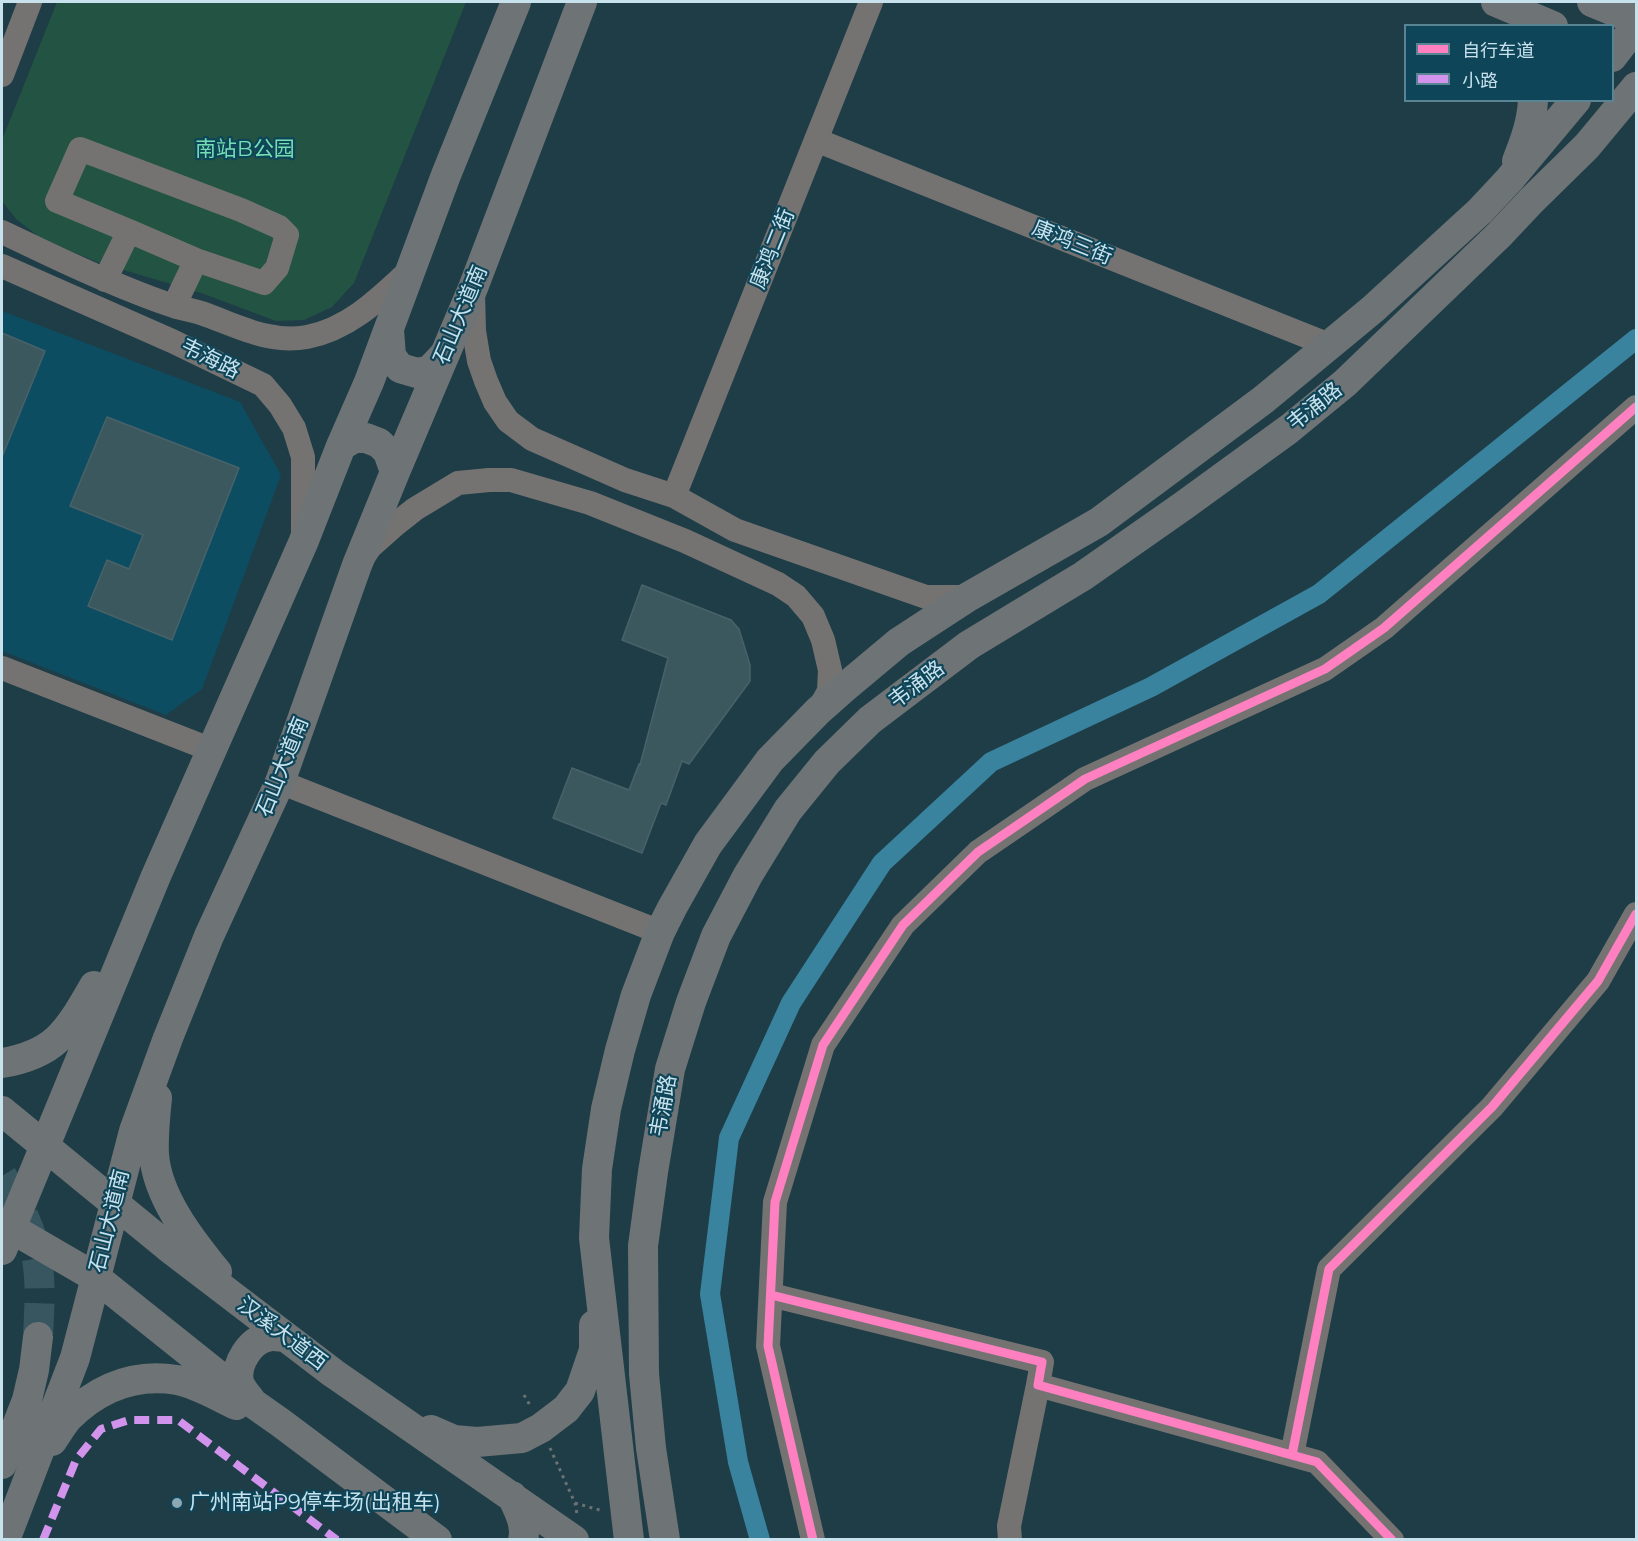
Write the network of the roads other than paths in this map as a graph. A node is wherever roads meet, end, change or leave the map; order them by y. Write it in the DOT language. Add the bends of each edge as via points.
graph roads {
  1 [pos="30,2"];
  2 [pos="516,2"];
  3 [pos="582,2"];
  4 [pos="871,2"];
  5 [pos="1484,2"];
  6 [pos="1496,2"];
  7 [pos="1592,2"];
  8 [pos="1636,20"];
  9 [pos="1500,24"];
  10 [pos="1548,24"];
  11 [pos="1636,26"];
  12 [pos="1619,55"];
  13 [pos="2,75"];
  14 [pos="1636,87"];
  15 [pos="1533,102"];
  16 [pos="1574,102"];
  17 [pos="1636,118"];
  18 [pos="816,140"];
  19 [pos="1587,146"];
  20 [pos="1509,180"];
  21 [pos="1531,201"];
  22 [pos="129,231"];
  23 [pos="2,232"];
  24 [pos="196,260"];
  25 [pos="2,266"];
  26 [pos="411,269"];
  27 [pos="105,280"];
  28 [pos="473,288"];
  29 [pos="174,306"];
  30 [pos="200,313"];
  31 [pos="389,330"];
  32 [pos="172,341"];
  33 [pos="1329,345"];
  34 [pos="444,355"];
  35 [pos="1636,407"];
  36 [pos="341,446"];
  37 [pos="394,472"];
  38 [pos="625,480"];
  39 [pos="674,496"];
  40 [pos="590,503"];
  41 [pos="735,530"];
  42 [pos="685,541"];
  43 [pos="303,543"];
  44 [pos="357,565"];
  45 [pos="968,597"];
  46 [pos="2,668"];
  47 [pos="818,711"];
  48 [pos="212,750"];
  49 [pos="280,782"];
  50 [pos="156,876"];
  51 [pos="1636,914"];
  52 [pos="660,932"];
  53 [pos="168,1038"];
  54 [pos="2,1063"];
  55 [pos="2,1111"];
  56 [pos="45,1146"];
  57 [pos="114,1203"];
  58 [pos="4,1234"];
  59 [pos="594,1238"];
  60 [pos="95,1277"];
  61 [pos="771,1295"];
  62 [pos="261,1318"];
  63 [pos="38,1337"];
  64 [pos="286,1337"];
  65 [pos="333,1373"];
  66 [pos="644,1374"];
  67 [pos="611,1375"];
  68 [pos="1038,1385"];
  69 [pos="254,1404"];
  70 [pos="281,1423"];
  71 [pos="1292,1455"];
  72 [pos="2,1464"];
  73 [pos="25,1488"];
  74 [pos="512,1496"];
  75 [pos="576,1530"];
  76 [pos="5,1539"];
  77 [pos="436,1539"];
  78 [pos="523,1539"];
  79 [pos="629,1539"];
  80 [pos="665,1539"];
  81 [pos="813,1539"];
  82 [pos="1010,1539"];
  83 [pos="1392,1539"];
  1 -- 13 [label="street"];
  2 -- 26 [label="main road"];
  3 -- 28 [label="main road, 石山大道南"];
  4 -- 18 [label="street, 康鸿二街"];
  5 -- 9 [label="main road"];
  6 -- 10 [label="main road"];
  7 -- 8 [label="main road"];
  11 -- 12 [label="main road"];
  14 -- 19 [label="main road, 韦涌路"];
  15 -- 20 [label="main road" via="1527,134"];
  16 -- 20 [label="main road, 韦涌路"];
  17 -- 19 [label="main road"];
  18 -- 33 [label="street, 康鸿三街"];
  18 -- 39 [label="street, 康鸿二街"];
  19 -- 21 [label="main road, 韦涌路"];
  20 -- 21 [label="main road"];
  20 -- 33 [label="main road, 韦涌路" via="1373,309"];
  21 -- 66 [label="main road, 韦涌路" via="1345,383 1289,429 1101,564 969,645 888,706 827,762 789,810 716,936 670,1069 643,1246"];
  22 -- 24 [label="street"];
  22 -- 24 [label="street" via="57,201 80,149 241,210 279,227 287,235 277,268 264,283"];
  22 -- 27 [label="street"];
  23 -- 27 [label="street"];
  24 -- 29 [label="street"];
  25 -- 32 [label="street, 韦海路"];
  26 -- 30 [label="street" via="356,316 307,337 273,338"];
  26 -- 31 [label="main road"];
  27 -- 29 [label="street"];
  28 -- 34 [label="main road, 石山大道南"];
  28 -- 38 [label="street" via="479,361 495,402 508,421 532,439"];
  29 -- 30 [label="street"];
  30 -- 32 [label="street" via="206,326 203,336"];
  31 -- 34 [label="main road" via="391,356 400,368 417,373 430,370"];
  31 -- 36 [label="main road"];
  32 -- 43 [label="street, 韦海路" via="263,385 280,405 294,428 303,457"];
  33 -- 45 [label="main road, 韦涌路" via="1263,400 1099,522"];
  34 -- 37 [label="main road, 石山大道南"];
  35 -- 61 [label="street" via="1384,628 1325,669 1085,779 978,852 903,925 823,1045 775,1202"];
  36 -- 37 [label="main road" via="354,438 379,443 388,453"];
  36 -- 43 [label="main road"];
  37 -- 44 [label="main road, 石山大道南"];
  38 -- 39 [label="street"];
  38 -- 40 [label="street" via="591,472 571,474 567,488 572,496"];
  39 -- 41 [label="street"];
  40 -- 42 [label="street"];
  40 -- 44 [label="street" via="511,480 458,483 396,524"];
  41 -- 42 [label="street" via="743,542 738,548 727,550"];
  41 -- 45 [label="street" via="926,597"];
  42 -- 47 [label="street" via="778,584 796,596 813,616 830,670 829,691"];
  43 -- 48 [label="main road"];
  44 -- 49 [label="main road, 石山大道南"];
  45 -- 47 [label="main road, 韦涌路" via="899,642"];
  46 -- 48 [label="street"];
  47 -- 52 [label="main road, 韦涌路" via="770,760 708,844"];
  48 -- 50 [label="main road"];
  49 -- 52 [label="street"];
  49 -- 53 [label="main road, 石山大道南" via="209,936"];
  50 -- 54 [label="main road" via="75,1020 60,1039 43,1051"];
  50 -- 56 [label="main road"];
  51 -- 71 [label="street" via="1598,981 1492,1107 1329,1269"];
  52 -- 59 [label="main road, 韦涌路" via="636,995 606,1109 597,1169"];
  53 -- 57 [label="main road, 石山大道南" via="134,1131"];
  53 -- 62 [label="main road" via="153,1136 158,1176 164,1193 197,1246"];
  55 -- 56 [label="main road, 汉溪大道西"];
  56 -- 57 [label="main road, 汉溪大道西"];
  56 -- 58 [label="main road"];
  57 -- 60 [label="main road, 石山大道南"];
  57 -- 62 [label="main road, 汉溪大道西"];
  58 -- 60 [label="main road"];
  59 -- 65 [label="main road" via="594,1350 580,1391 566,1409 522,1438 454,1440 375,1401"];
  59 -- 67 [label="main road, 韦涌路"];
  60 -- 69 [label="main road"];
  60 -- 73 [label="main road, 石山大道南" via="75,1358"];
  61 -- 68 [label="street" via="1042,1362"];
  61 -- 81 [label="street" via="768,1346"];
  62 -- 64 [label="main road, 汉溪大道西"];
  63 -- 72 [label="main road" via="27,1400"];
  64 -- 65 [label="main road, 汉溪大道西"];
  64 -- 69 [label="main road" via="261,1339 249,1347 241,1362 240,1385"];
  65 -- 74 [label="main road, 汉溪大道西"];
  66 -- 67 [label="main road" via="640,1388 634,1394 624,1395"];
  66 -- 80 [label="main road, 韦涌路"];
  67 -- 79 [label="main road, 韦涌路"];
  68 -- 71 [label="street"];
  68 -- 82 [label="street" via="1009,1526"];
  69 -- 70 [label="main road"];
  70 -- 73 [label="main road" via="178,1381 157,1378 120,1383 101,1392 67,1419"];
  70 -- 77 [label="main road"];
  71 -- 83 [label="street" via="1317,1462"];
  73 -- 76 [label="main road, 石山大道南"];
  74 -- 75 [label="main road, 汉溪大道西"];
  74 -- 78 [label="main road" via="521,1515"];
}
